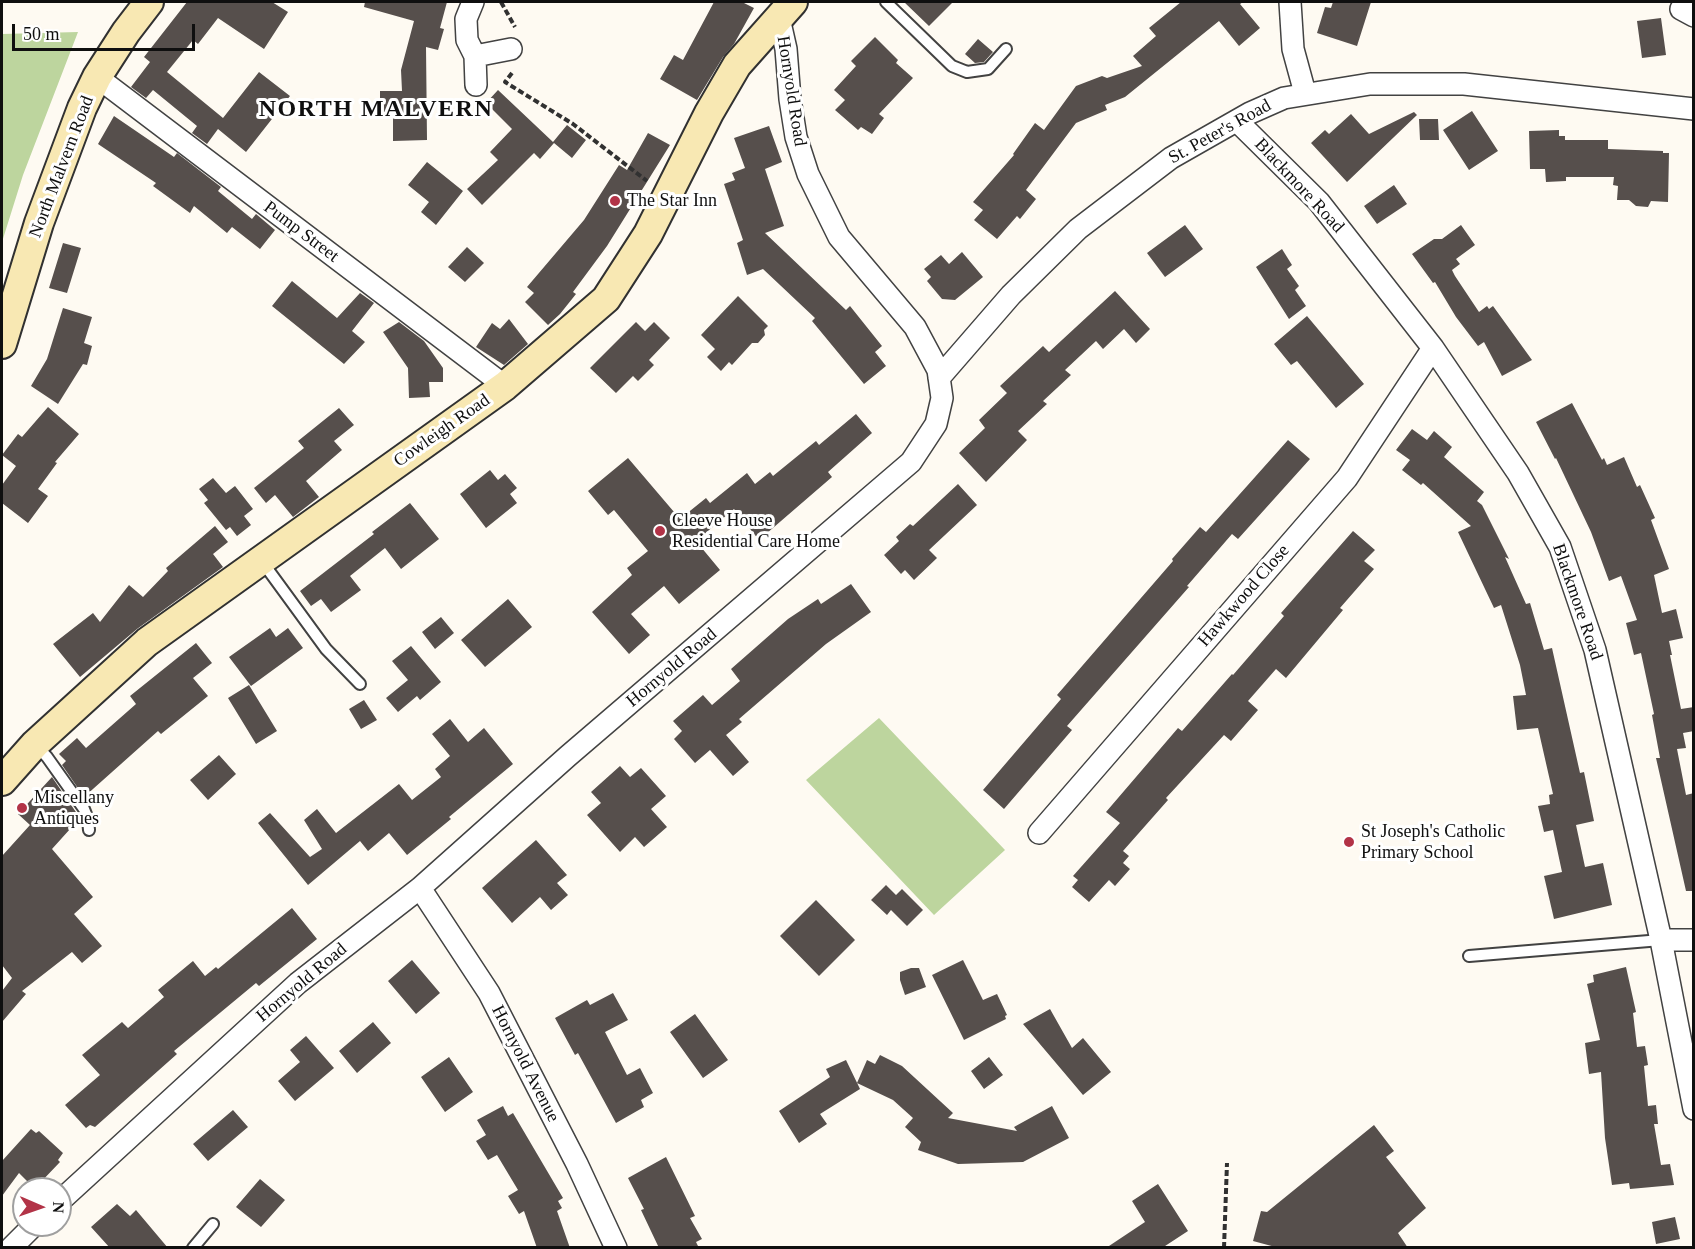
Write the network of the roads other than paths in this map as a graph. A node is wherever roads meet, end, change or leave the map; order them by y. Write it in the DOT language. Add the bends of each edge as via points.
graph roads {
  1 [pos="148,2"];
  2 [pos="473,2"];
  3 [pos="886,2"];
  4 [pos="1290,2"];
  5 [pos="786,10"];
  6 [pos="514,48"];
  7 [pos="1006,49"];
  8 [pos="474,56"];
  9 [pos="97,77"];
  10 [pos="476,85"];
  11 [pos="1305,93"];
  12 [pos="1694,109"];
  13 [pos="1238,122"];
  14 [pos="2,344"];
  15 [pos="1433,348"];
  16 [pos="939,378"];
  17 [pos="505,386"];
  18 [pos="261,560"];
  19 [pos="360,684"];
  20 [pos="35,744"];
  21 [pos="2,781"];
  22 [pos="89,830"];
  23 [pos="1039,833"];
  24 [pos="420,888"];
  25 [pos="1661,940"];
  26 [pos="1694,940"];
  27 [pos="1469,956"];
  28 [pos="1694,1109"];
  29 [pos="72,1191"];
  30 [pos="213,1224"];
  31 [pos="193,1248"];
  32 [pos="616,1248"];
  1 -- 9 [label="main road, North Malvern Road"];
  2 -- 8 [label="street" via="466,19 467,40"];
  3 -- 7 [label="lane" via="952,66 968,72 987,69"];
  4 -- 11 [label="street" via="1293,49"];
  5 -- 16 [label="street, Hornyold Road" via="790,99 796,137 808,174 839,237 915,327"];
  5 -- 17 [label="main road, Cowleigh Road" via="737,65 648,234 606,299"];
  6 -- 8 [label="street"];
  8 -- 10 [label="street"];
  9 -- 14 [label="main road, North Malvern Road" via="39,223"];
  9 -- 17 [label="street, Pump Street"];
  11 -- 12 [label="street, St. Peter's Road" via="1371,84 1464,84"];
  11 -- 13 [label="street, St. Peter's Road" via="1284,98"];
  13 -- 15 [label="street, Blackmore Road" via="1319,202"];
  13 -- 16 [label="street, St. Peter's Road" via="1171,158 1078,229 1011,295"];
  15 -- 23 [label="street, Hawkwood Close" via="1347,478"];
  15 -- 25 [label="street, Blackmore Road" via="1518,472 1560,547 1595,650"];
  16 -- 24 [label="street, Hornyold Road" via="942,398 936,424 911,462"];
  17 -- 18 [label="main road, Cowleigh Road"];
  18 -- 19 [label="lane" via="326,649"];
  18 -- 20 [label="main road, Cowleigh Road" via="147,642"];
  20 -- 21 [label="main road, Cowleigh Road"];
  20 -- 22 [label="lane" via="84,809"];
  24 -- 29 [label="street, Hornyold Road" via="298,983"];
  24 -- 32 [label="street, Hornyold Avenue" via="489,993"];
  25 -- 26 [label="street"];
  25 -- 27 [label="lane"];
  25 -- 28 [label="street, Blackmore Road"];
  30 -- 31 [label="lane"];
}
